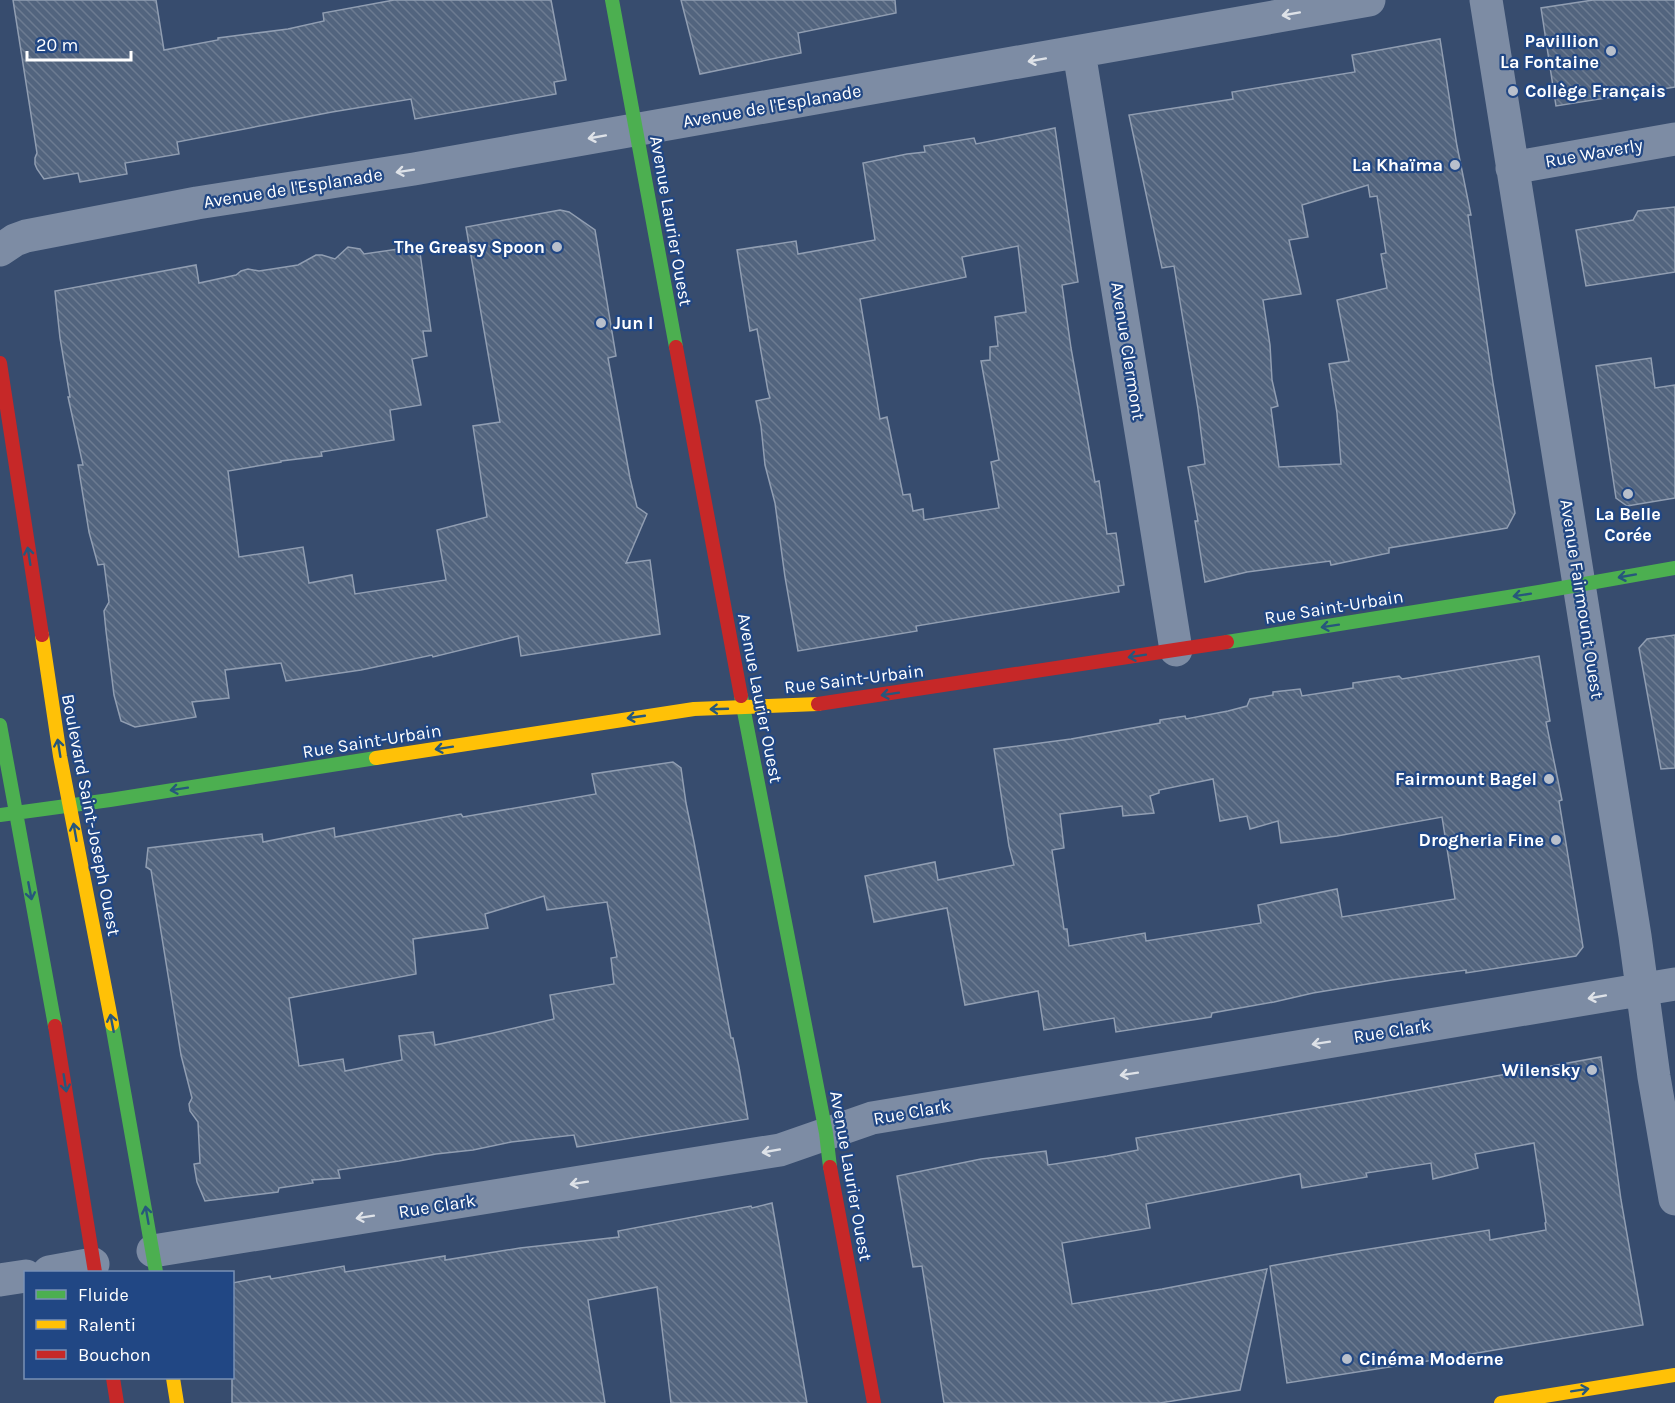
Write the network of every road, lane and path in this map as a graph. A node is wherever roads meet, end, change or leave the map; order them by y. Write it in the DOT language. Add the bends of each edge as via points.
graph roads {
  1 [pos="612,0"];
  2 [pos="1369,0"];
  3 [pos="1486,0"];
  4 [pos="1078,52"];
  5 [pos="636,130"];
  6 [pos="1675,139"];
  7 [pos="1512,168"];
  8 [pos="0,250"];
  9 [pos="0,363"];
  10 [pos="1675,568"];
  11 [pos="1580,585"];
  12 [pos="1176,650"];
  13 [pos="743,708"];
  14 [pos="0,725"];
  15 [pos="70,806"];
  16 [pos="15,813"];
  17 [pos="0,815"];
  18 [pos="1675,984"];
  19 [pos="1642,990"];
  20 [pos="826,1133"];
  21 [pos="1675,1199"];
  22 [pos="155,1262"];
  23 [pos="94,1268"];
  24 [pos="60,1271"];
  25 [pos="24,1276"];
  26 [pos="0,1280"];
  27 [pos="1675,1375"];
  28 [pos="113,1379"];
  29 [pos="173,1379"];
  30 [pos="117,1403"];
  31 [pos="177,1403"];
  32 [pos="874,1403"];
  33 [pos="1501,1403"];
  1 -- 5 [label="main road, Avenue Laurier Ouest"];
  2 -- 4 [label="street, Avenue de l'Esplanade, one-way"];
  3 -- 7 [label="street, Avenue Fairmount Ouest"];
  4 -- 5 [label="street, Avenue de l'Esplanade, one-way"];
  4 -- 12 [label="street, Avenue Clermont"];
  5 -- 8 [label="street, Avenue de l'Esplanade, one-way" via="197,203 26,236"];
  5 -- 13 [label="main road, Avenue Laurier Ouest"];
  6 -- 7 [label="street, Rue Waverly"];
  7 -- 11 [label="street, Avenue Fairmount Ouest"];
  15 -- 9 [label="main road, Boulevard Saint-Joseph Ouest, one-way"];
  10 -- 11 [label="main road, Rue Saint-Urbain, one-way"];
  11 -- 12 [label="main road, Rue Saint-Urbain, one-way"];
  11 -- 19 [label="street, Avenue Fairmount Ouest"];
  12 -- 13 [label="main road, Rue Saint-Urbain, one-way" via="814,705"];
  13 -- 15 [label="main road, Rue Saint-Urbain, one-way" via="625,719"];
  13 -- 20 [label="main road, Avenue Laurier Ouest"];
  14 -- 16 [label="main road"];
  15 -- 16 [label="main road, Rue Saint-Urbain"];
  22 -- 15 [label="main road, Boulevard Saint-Joseph Ouest, one-way"];
  16 -- 17 [label="main road, Rue Saint-Urbain"];
  16 -- 23 [label="main road, one-way" via="59,1047"];
  18 -- 19 [label="street, Rue Clark"];
  19 -- 20 [label="street, Rue Clark, one-way" via="872,1118"];
  19 -- 21 [label="street, Avenue Fairmount Ouest"];
  20 -- 22 [label="street, Rue Clark, one-way" via="780,1150"];
  20 -- 32 [label="main road, Avenue Laurier Ouest"];
  23 -- 24 [label="street"];
  25 -- 26 [label="street"];
  33 -- 27 [label="main road, one-way"];
  28 -- 30 [label="main road"];
  29 -- 31 [label="main road"];
}
